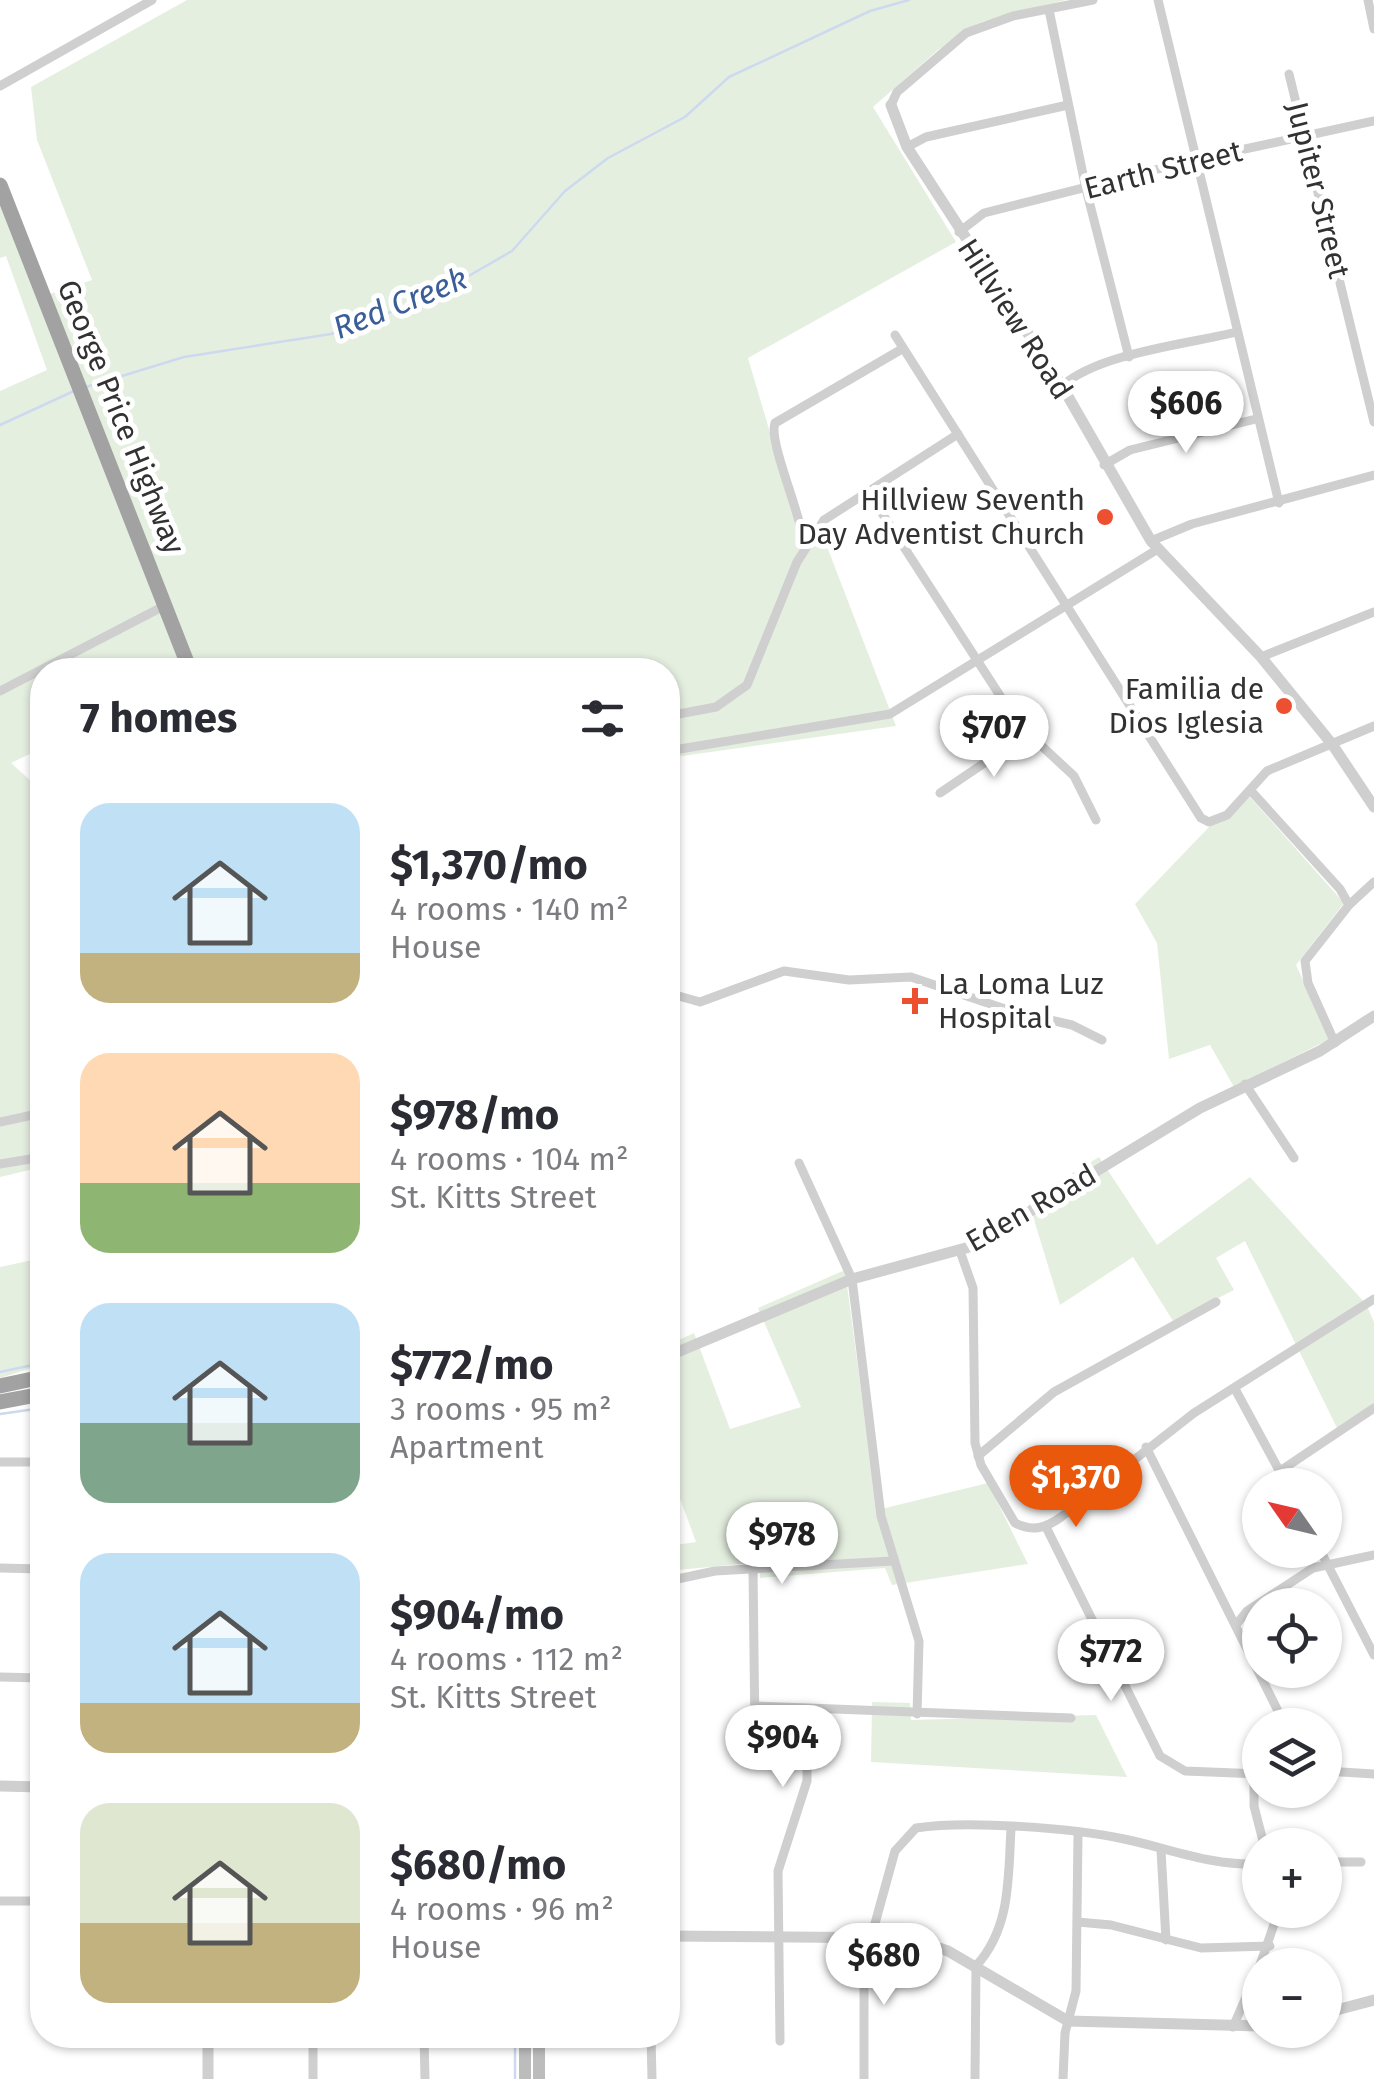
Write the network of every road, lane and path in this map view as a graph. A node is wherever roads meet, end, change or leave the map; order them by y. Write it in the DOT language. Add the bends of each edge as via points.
graph roads {
  1 [pos="152,0"];
  2 [pos="1093,0"];
  3 [pos="1158,0"];
  4 [pos="1368,0"];
  5 [pos="1049,10"];
  6 [pos="1373,22"];
  7 [pos="1289,74"];
  8 [pos="0,86"];
  9 [pos="891,105"];
  10 [pos="1068,105"];
  11 [pos="1374,121"];
  12 [pos="1306,138"];
  13 [pos="908,146"];
  14 [pos="1194,160"];
  15 [pos="0,186"];
  16 [pos="1086,190"];
  17 [pos="958,232"];
  18 [pos="1237,332"];
  19 [pos="895,335"];
  20 [pos="902,348"];
  21 [pos="1128,357"];
  22 [pos="1062,386"];
  23 [pos="1256,419"];
  24 [pos="1374,422"];
  25 [pos="958,434"];
  26 [pos="1104,465"];
  27 [pos="1374,476"];
  28 [pos="870,493"];
  29 [pos="1279,503"];
  30 [pos="811,514"];
  31 [pos="804,545"];
  32 [pos="1154,546"];
  33 [pos="164,606"];
  34 [pos="1068,606"];
  35 [pos="1374,612"];
  36 [pos="1261,657"];
  37 [pos="64,658"];
  38 [pos="185,658"];
  39 [pos="978,662"];
  40 [pos="30,675"];
  41 [pos="0,691"];
  42 [pos="680,714"];
  43 [pos="1374,726"];
  44 [pos="1027,734"];
  45 [pos="1332,744"];
  46 [pos="680,749"];
  47 [pos="1252,792"];
  48 [pos="940,793"];
  49 [pos="1370,793"];
  50 [pos="1374,807"];
  51 [pos="1096,820"];
  52 [pos="1374,882"];
  53 [pos="1349,905"];
  54 [pos="680,996"];
  55 [pos="1374,1016"];
  56 [pos="1102,1040"];
  57 [pos="1335,1043"];
  58 [pos="1246,1084"];
  59 [pos="30,1116"];
  60 [pos="0,1122"];
  61 [pos="1294,1158"];
  62 [pos="30,1159"];
  63 [pos="799,1162"];
  64 [pos="0,1164"];
  65 [pos="960,1251"];
  66 [pos="852,1279"];
  67 [pos="1216,1302"];
  68 [pos="1373,1302"];
  69 [pos="680,1351"];
  70 [pos="30,1380"];
  71 [pos="0,1386"];
  72 [pos="1235,1389"];
  73 [pos="30,1396"];
  74 [pos="0,1402"];
  75 [pos="1374,1408"];
  76 [pos="1146,1447"];
  77 [pos="978,1456"];
  78 [pos="0,1462"];
  79 [pos="30,1462"];
  80 [pos="1278,1468"];
  81 [pos="1284,1468"];
  82 [pos="1046,1527"];
  83 [pos="1374,1556"];
  84 [pos="1342,1560"];
  85 [pos="893,1562"];
  86 [pos="0,1568"];
  87 [pos="30,1568"];
  88 [pos="1316,1568"];
  89 [pos="1329,1568"];
  90 [pos="753,1569"];
  91 [pos="680,1579"];
  92 [pos="1236,1626"];
  93 [pos="1374,1655"];
  94 [pos="0,1677"];
  95 [pos="30,1678"];
  96 [pos="755,1706"];
  97 [pos="1277,1708"];
  98 [pos="918,1714"];
  99 [pos="1071,1718"];
  100 [pos="1342,1773"];
  101 [pos="1242,1774"];
  102 [pos="1374,1774"];
  103 [pos="0,1786"];
  104 [pos="30,1787"];
  105 [pos="1011,1829"];
  106 [pos="1078,1834"];
  107 [pos="1161,1850"];
  108 [pos="1342,1862"];
  109 [pos="1361,1862"];
  110 [pos="1242,1863"];
  111 [pos="0,1900"];
  112 [pos="30,1901"];
  113 [pos="1078,1922"];
  114 [pos="1274,1928"];
  115 [pos="680,1936"];
  116 [pos="777,1936"];
  117 [pos="868,1937"];
  118 [pos="1166,1940"];
  119 [pos="1270,1946"];
  120 [pos="976,1966"];
  121 [pos="1374,2000"];
  122 [pos="1242,2006"];
  123 [pos="1342,2008"];
  124 [pos="1068,2021"];
  125 [pos="1233,2027"];
  126 [pos="1242,2027"];
  127 [pos="780,2042"];
  128 [pos="208,2048"];
  129 [pos="313,2048"];
  130 [pos="424,2048"];
  131 [pos="525,2048"];
  132 [pos="539,2048"];
  133 [pos="651,2048"];
  134 [pos="208,2079"];
  135 [pos="313,2079"];
  136 [pos="425,2079"];
  137 [pos="525,2079"];
  138 [pos="539,2079"];
  139 [pos="652,2079"];
  140 [pos="864,2079"];
  141 [pos="975,2079"];
  142 [pos="1063,2079"];
  1 -- 8 [label="street"];
  2 -- 5 [label="street"];
  3 -- 14 [label="street"];
  4 -- 6 [label="street"];
  5 -- 9 [label="street" via="966,33"];
  5 -- 10 [label="street"];
  7 -- 12 [label="street, Jupiter Street"];
  9 -- 13 [label="street, Hillview Road"];
  10 -- 13 [label="street"];
  10 -- 16 [label="street"];
  11 -- 12 [label="street, Earth Street"];
  12 -- 14 [label="street, Earth Street"];
  12 -- 24 [label="street, Jupiter Street"];
  13 -- 17 [label="street, Hillview Road"];
  14 -- 16 [label="street, Earth Street"];
  14 -- 18 [label="street"];
  15 -- 33 [label="highway, George Price Highway"];
  16 -- 17 [label="street, Earth Street" via="984,213"];
  16 -- 21 [label="street"];
  17 -- 22 [label="street, Hillview Road"];
  18 -- 21 [label="street"];
  18 -- 23 [label="street"];
  19 -- 20 [label="street"];
  20 -- 25 [label="street"];
  20 -- 30 [label="street" via="775,424 773,439"];
  21 -- 22 [label="street"];
  22 -- 26 [label="street, Hillview Road"];
  23 -- 26 [label="street" via="1130,450"];
  23 -- 29 [label="street"];
  25 -- 28 [label="street"];
  25 -- 34 [label="street"];
  26 -- 32 [label="street, Hillview Road"];
  27 -- 29 [label="street"];
  28 -- 30 [label="street"];
  28 -- 39 [label="street"];
  29 -- 32 [label="street" via="1192,524"];
  30 -- 31 [label="street"];
  30 -- 31 [label="street"];
  31 -- 42 [label="street" via="747,685 716,707"];
  32 -- 34 [label="street"];
  32 -- 36 [label="street, Hillview Road"];
  33 -- 37 [label="street"];
  33 -- 38 [label="highway, George Price Highway"];
  34 -- 39 [label="street"];
  34 -- 47 [label="street" via="1194,813 1217,820"];
  35 -- 36 [label="street"];
  36 -- 45 [label="street, Hillview Road"];
  39 -- 44 [label="street"];
  39 -- 46 [label="street" via="880,717"];
  40 -- 41 [label="street"];
  43 -- 45 [label="street"];
  44 -- 48 [label="street"];
  44 -- 51 [label="street" via="1074,776"];
  45 -- 47 [label="street" via="1267,771"];
  45 -- 49 [label="street, Hillview Road"];
  47 -- 53 [label="street"];
  49 -- 50 [label="street, Hillview Road"];
  52 -- 53 [label="street"];
  53 -- 57 [label="street" via="1308,954 1304,971"];
  54 -- 56 [label="street" via="700,1002 784,971 849,980 911,977"];
  55 -- 57 [label="street, Eden Road"];
  57 -- 58 [label="street, Eden Road"];
  58 -- 61 [label="street"];
  58 -- 65 [label="street, Eden Road"];
  59 -- 60 [label="street"];
  62 -- 64 [label="street"];
  63 -- 66 [label="street"];
  65 -- 66 [label="street, Eden Road"];
  65 -- 77 [label="street" via="974,1288"];
  66 -- 69 [label="street, Eden Road"];
  66 -- 85 [label="street" via="872,1454"];
  67 -- 77 [label="street" via="1054,1392"];
  68 -- 72 [label="street"];
  70 -- 71 [label="highway"];
  72 -- 76 [label="street"];
  72 -- 80 [label="street"];
  73 -- 74 [label="highway"];
  75 -- 81 [label="street"];
  76 -- 82 [label="street"];
  76 -- 92 [label="street"];
  77 -- 82 [label="street" via="1015,1523"];
  78 -- 79 [label="street"];
  82 -- 101 [label="street" via="1160,1756 1184,1771"];
  83 -- 84 [label="street"];
  85 -- 90 [label="street"];
  85 -- 98 [label="street" via="919,1641"];
  86 -- 87 [label="street"];
  88 -- 92 [label="street" via="1247,1611"];
  89 -- 93 [label="street"];
  90 -- 91 [label="street"];
  90 -- 96 [label="street"];
  92 -- 97 [label="street"];
  94 -- 95 [label="street"];
  96 -- 98 [label="street"];
  96 -- 116 [label="street" via="760,1747 788,1752 806,1764 807,1781 781,1854"];
  98 -- 99 [label="street"];
  100 -- 102 [label="street"];
  103 -- 104 [label="street"];
  105 -- 106 [label="street"];
  105 -- 117 [label="street" via="925,1826 908,1833"];
  105 -- 120 [label="street" via="1006,1908 995,1945"];
  106 -- 107 [label="street"];
  106 -- 113 [label="street"];
  107 -- 110 [label="street"];
  107 -- 118 [label="street"];
  108 -- 109 [label="street"];
  111 -- 112 [label="street"];
  113 -- 118 [label="street"];
  113 -- 124 [label="street"];
  114 -- 119 [label="street"];
  115 -- 116 [label="street"];
  116 -- 117 [label="street"];
  116 -- 127 [label="street"];
  117 -- 120 [label="street" via="929,1943"];
  117 -- 140 [label="street"];
  118 -- 119 [label="street" via="1201,1948"];
  120 -- 124 [label="street"];
  120 -- 141 [label="street"];
  121 -- 123 [label="street"];
  122 -- 125 [label="street"];
  124 -- 125 [label="street"];
  124 -- 142 [label="street"];
  125 -- 126 [label="street"];
  128 -- 134 [label="street"];
  129 -- 135 [label="street"];
  130 -- 136 [label="street"];
  131 -- 137 [label="main road"];
  132 -- 138 [label="main road"];
  133 -- 139 [label="street"];
}
